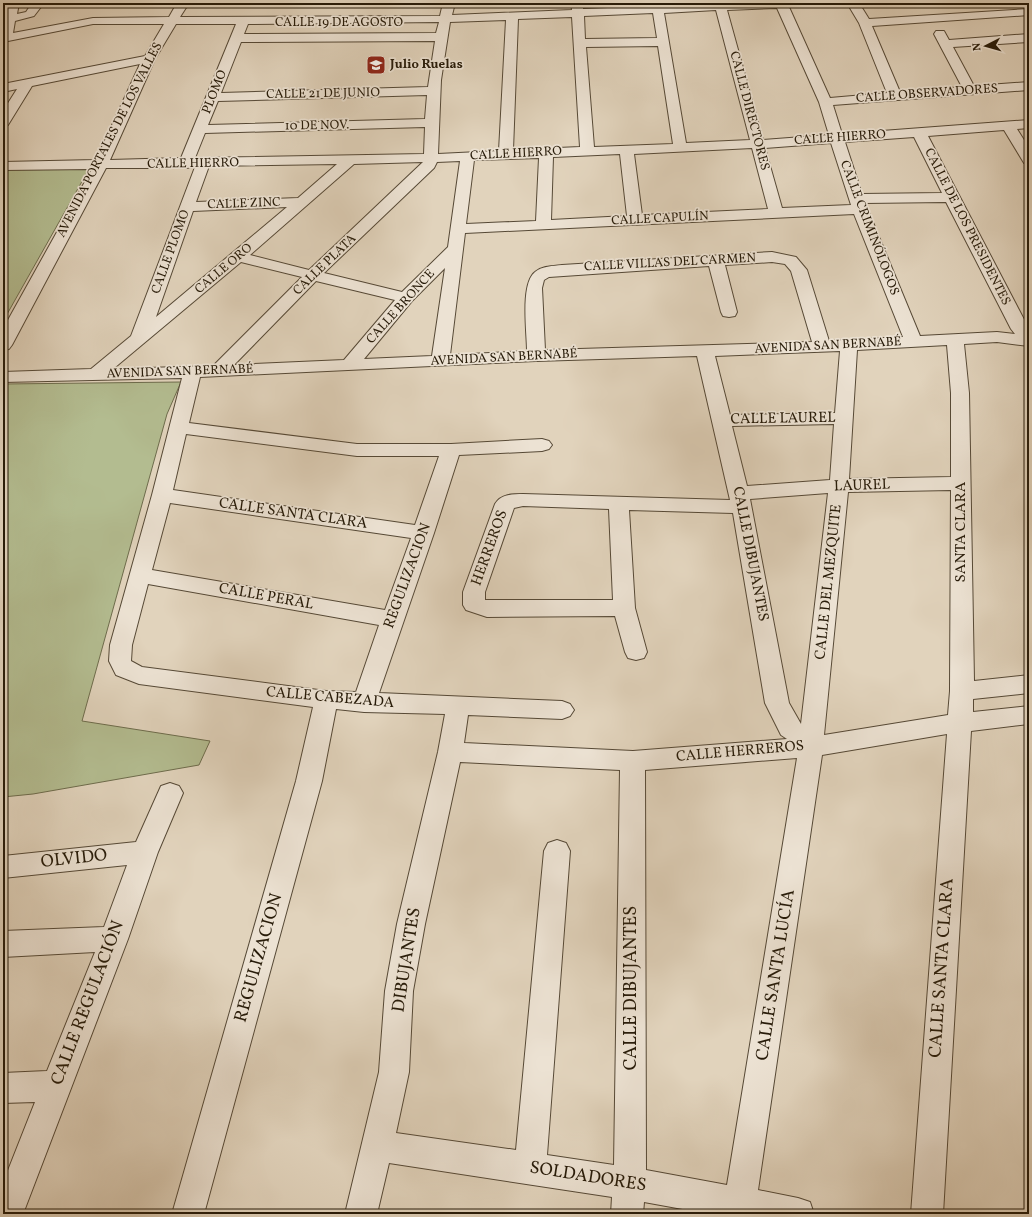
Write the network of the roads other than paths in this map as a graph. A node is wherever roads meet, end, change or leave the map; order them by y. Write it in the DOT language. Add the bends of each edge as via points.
graph roads {
  1 [pos="38,3"];
  2 [pos="249,3"];
  3 [pos="317,3"];
  4 [pos="449,3"];
  5 [pos="555,3"];
  6 [pos="611,3"];
  7 [pos="676,3"];
  8 [pos="684,3"];
  9 [pos="807,3"];
  10 [pos="853,3"];
  11 [pos="183,4"];
  12 [pos="197,4"];
  13 [pos="227,4"];
  14 [pos="782,4"];
  15 [pos="167,5"];
  16 [pos="744,5"];
  17 [pos="577,8"];
  18 [pos="721,8"];
  19 [pos="658,11"];
  20 [pos="1025,13"];
  21 [pos="512,18"];
  22 [pos="172,19"];
  23 [pos="243,19"];
  24 [pos="445,19"];
  25 [pos="930,19"];
  26 [pos="865,23"];
  27 [pos="1029,24"];
  28 [pos="7,27"];
  29 [pos="70,37"];
  30 [pos="441,37"];
  31 [pos="237,38"];
  32 [pos="1029,38"];
  33 [pos="663,42"];
  34 [pos="579,43"];
  35 [pos="947,44"];
  36 [pos="149,59"];
  37 [pos="28,82"];
  38 [pos="1029,86"];
  39 [pos="3,88"];
  40 [pos="970,91"];
  41 [pos="434,92"];
  42 [pos="895,96"];
  43 [pos="213,97"];
  44 [pos="825,102"];
  45 [pos="3,122"];
  46 [pos="433,123"];
  47 [pos="1029,124"];
  48 [pos="1008,125"];
  49 [pos="200,129"];
  50 [pos="919,132"];
  51 [pos="836,138"];
  52 [pos="759,144"];
  53 [pos="680,147"];
  54 [pos="626,149"];
  55 [pos="587,151"];
  56 [pos="546,152"];
  57 [pos="506,154"];
  58 [pos="468,156"];
  59 [pos="432,158"];
  60 [pos="350,160"];
  61 [pos="1029,160"];
  62 [pos="203,163"];
  63 [pos="186,164"];
  64 [pos="3,166"];
  65 [pos="100,166"];
  66 [pos="951,197"];
  67 [pos="300,202"];
  68 [pos="858,204"];
  69 [pos="188,207"];
  70 [pos="776,213"];
  71 [pos="635,220"];
  72 [pos="543,224"];
  73 [pos="459,229"];
  74 [pos="455,248"];
  75 [pos="238,257"];
  76 [pos="716,261"];
  77 [pos="314,274"];
  78 [pos="406,298"];
  79 [pos="729,312"];
  80 [pos="1027,335"];
  81 [pos="139,340"];
  82 [pos="914,341"];
  83 [pos="955,341"];
  84 [pos="3,345"];
  85 [pos="849,345"];
  86 [pos="822,347"];
  87 [pos="705,352"];
  88 [pos="536,356"];
  89 [pos="440,361"];
  90 [pos="348,366"];
  91 [pos="218,371"];
  92 [pos="192,372"];
  93 [pos="95,375"];
  94 [pos="7,377"];
  95 [pos="844,418"];
  96 [pos="722,421"];
  97 [pos="178,428"];
  98 [pos="542,444"];
  99 [pos="451,450"];
  100 [pos="961,483"];
  101 [pos="840,486"];
  102 [pos="162,495"];
  103 [pos="740,500"];
  104 [pos="619,503"];
  105 [pos="424,533"];
  106 [pos="140,576"];
  107 [pos="624,608"];
  108 [pos="392,619"];
  109 [pos="636,652"];
  110 [pos="1029,684"];
  111 [pos="962,691"];
  112 [pos="326,700"];
  113 [pos="364,703"];
  114 [pos="458,706"];
  115 [pos="562,710"];
  116 [pos="1029,716"];
  117 [pos="958,723"];
  118 [pos="811,746"];
  119 [pos="450,752"];
  120 [pos="633,761"];
  121 [pos="170,793"];
  122 [pos="557,851"];
  123 [pos="145,852"];
  124 [pos="3,867"];
  125 [pos="114,939"];
  126 [pos="3,944"];
  127 [pos="57,1086"];
  128 [pos="3,1088"];
  129 [pos="377,1146"];
  130 [pos="530,1168"];
  131 [pos="630,1183"];
  132 [pos="740,1203"];
  133 [pos="7,1214"];
  134 [pos="188,1214"];
  135 [pos="361,1214"];
  136 [pos="627,1214"];
  137 [pos="798,1214"];
  138 [pos="927,1214"];
  1 -- 28 [label="street" via="30,14"];
  2 -- 3 [label="street"];
  2 -- 13 [label="street"];
  4 -- 24 [label="street"];
  5 -- 17 [label="street"];
  6 -- 7 [label="street"];
  6 -- 17 [label="street"];
  7 -- 8 [label="street"];
  9 -- 14 [label="street"];
  10 -- 26 [label="street"];
  11 -- 12 [label="street"];
  11 -- 15 [label="street"];
  11 -- 22 [label="street, AVENIDA PORTALES DE LOS VALLES"];
  14 -- 16 [label="street"];
  14 -- 44 [label="street, CALLE CRIMINÓLOGOS"];
  16 -- 18 [label="street"];
  17 -- 19 [label="street"];
  17 -- 21 [label="street"];
  17 -- 34 [label="street"];
  18 -- 19 [label="street"];
  18 -- 52 [label="street, CALLE DIRECTORES"];
  19 -- 33 [label="street"];
  20 -- 25 [label="street"];
  20 -- 27 [label="street"];
  21 -- 24 [label="street"];
  21 -- 57 [label="street"];
  22 -- 23 [label="street"];
  22 -- 28 [label="street" via="96,15"];
  22 -- 29 [label="street"];
  22 -- 36 [label="street, AVENIDA PORTALES DE LOS VALLES"];
  23 -- 24 [label="street"];
  23 -- 31 [label="street, PLOMO"];
  24 -- 30 [label="street"];
  25 -- 26 [label="street"];
  25 -- 35 [label="street"];
  26 -- 42 [label="street"];
  30 -- 31 [label="street, CALLE 19 DE AGOSTO"];
  30 -- 41 [label="street"];
  31 -- 43 [label="street, PLOMO"];
  32 -- 35 [label="street"];
  33 -- 34 [label="street"];
  33 -- 53 [label="street"];
  34 -- 55 [label="street"];
  35 -- 40 [label="street"];
  36 -- 37 [label="street"];
  36 -- 65 [label="street, AVENIDA PORTALES DE LOS VALLES"];
  37 -- 39 [label="street"];
  37 -- 45 [label="street"];
  38 -- 40 [label="street, CALLE OBSERVADORES"];
  40 -- 42 [label="street, CALLE OBSERVADORES"];
  41 -- 43 [label="street, CALLE 21 DE JUNIO"];
  41 -- 46 [label="street"];
  42 -- 44 [label="street, CALLE OBSERVADORES"];
  43 -- 49 [label="street, PLOMO"];
  44 -- 51 [label="street, CALLE CRIMINÓLOGOS"];
  46 -- 49 [label="street, 10 DE NOV."];
  46 -- 59 [label="street"];
  47 -- 48 [label="street, CALLE HIERRO"];
  48 -- 50 [label="street, CALLE HIERRO"];
  48 -- 61 [label="street"];
  49 -- 63 [label="street, PLOMO"];
  50 -- 51 [label="street, CALLE HIERRO"];
  50 -- 66 [label="street, CALLE DE LOS PRESIDENTES"];
  51 -- 52 [label="street, CALLE HIERRO"];
  51 -- 68 [label="street, CALLE CRIMINÓLOGOS"];
  52 -- 53 [label="street, CALLE HIERRO"];
  52 -- 70 [label="street, CALLE DIRECTORES"];
  53 -- 54 [label="street, CALLE HIERRO"];
  54 -- 55 [label="street, CALLE HIERRO"];
  54 -- 71 [label="street"];
  55 -- 56 [label="street, CALLE HIERRO"];
  56 -- 57 [label="street, CALLE HIERRO"];
  56 -- 72 [label="street"];
  57 -- 58 [label="street, CALLE HIERRO"];
  58 -- 59 [label="street, CALLE HIERRO"];
  58 -- 73 [label="street, CALLE BRONCE"];
  59 -- 60 [label="street, CALLE HIERRO"];
  59 -- 77 [label="street, CALLE PLATA" via="423,173"];
  60 -- 62 [label="street, CALLE HIERRO"];
  60 -- 67 [label="street, CALLE ORO"];
  62 -- 63 [label="street, CALLE HIERRO"];
  62 -- 69 [label="street, CALLE PLOMO"];
  63 -- 65 [label="street, CALLE HIERRO"];
  64 -- 65 [label="street, CALLE HIERRO"];
  65 -- 84 [label="street, AVENIDA PORTALES DE LOS VALLES"];
  66 -- 68 [label="street, CALLE CAPULÍN"];
  66 -- 80 [label="street, CALLE DE LOS PRESIDENTES"];
  67 -- 69 [label="street, CALLE ZINC"];
  67 -- 75 [label="street, CALLE ORO"];
  68 -- 70 [label="street, CALLE CAPULÍN"];
  68 -- 82 [label="street, CALLE CRIMINÓLOGOS"];
  69 -- 81 [label="street, CALLE PLOMO"];
  70 -- 71 [label="street, CALLE CAPULÍN"];
  71 -- 72 [label="street, CALLE CAPULÍN"];
  72 -- 73 [label="street, CALLE CAPULÍN"];
  73 -- 74 [label="street, CALLE BRONCE"];
  74 -- 78 [label="street, CALLE BRONCE"];
  74 -- 89 [label="street, CALLE BRONCE"];
  75 -- 77 [label="street"];
  75 -- 81 [label="street, CALLE ORO"];
  76 -- 79 [label="street"];
  76 -- 86 [label="street, CALLE VILLAS DEL CARMEN" via="778,258 790,260 795,264"];
  76 -- 88 [label="street, CALLE VILLAS DEL CARMEN" via="562,270 541,274 535,280 534,288"];
  77 -- 78 [label="street"];
  77 -- 91 [label="street, CALLE PLATA"];
  78 -- 90 [label="street, CALLE BRONCE"];
  80 -- 83 [label="street, AVENIDA SAN BERNABÉ"];
  81 -- 93 [label="street, CALLE ORO"];
  82 -- 83 [label="street, AVENIDA SAN BERNABÉ"];
  82 -- 85 [label="street, AVENIDA SAN BERNABÉ"];
  83 -- 100 [label="street, SANTA CLARA" via="960,393"];
  85 -- 86 [label="street, AVENIDA SAN BERNABÉ"];
  85 -- 95 [label="street, CALLE DEL MEZQUITE"];
  86 -- 87 [label="street, AVENIDA SAN BERNABÉ"];
  87 -- 88 [label="street, AVENIDA SAN BERNABÉ"];
  87 -- 96 [label="street, CALLE DIBUJANTES"];
  88 -- 89 [label="street, AVENIDA SAN BERNABÉ"];
  89 -- 90 [label="street, AVENIDA SAN BERNABÉ"];
  90 -- 91 [label="street, AVENIDA SAN BERNABÉ"];
  91 -- 92 [label="street, AVENIDA SAN BERNABÉ"];
  92 -- 93 [label="street, AVENIDA SAN BERNABÉ"];
  92 -- 97 [label="street"];
  93 -- 94 [label="street, AVENIDA SAN BERNABÉ"];
  95 -- 96 [label="street, CALLE LAUREL"];
  95 -- 101 [label="street, CALLE DEL MEZQUITE"];
  96 -- 103 [label="street, CALLE DIBUJANTES"];
  97 -- 99 [label="street" via="357,450"];
  97 -- 102 [label="street"];
  98 -- 99 [label="street"];
  99 -- 105 [label="street, REGULIZACION"];
  100 -- 101 [label="street, LAUREL"];
  100 -- 111 [label="street, SANTA CLARA"];
  101 -- 103 [label="street, LAUREL"];
  101 -- 118 [label="street, CALLE DEL MEZQUITE"];
  102 -- 105 [label="street, CALLE SANTA CLARA"];
  102 -- 106 [label="street"];
  103 -- 104 [label="street, HERREROS"];
  103 -- 118 [label="street, CALLE DIBUJANTES" via="777,703 790,728"];
  104 -- 107 [label="street"];
  104 -- 107 [label="street, HERREROS" via="523,500 505,504 473,599 474,605 487,608"];
  105 -- 108 [label="street, REGULIZACION"];
  106 -- 108 [label="street, CALLE PERAL"];
  106 -- 112 [label="street, CALLE CABEZADA" via="121,646 120,661 124,669 139,675"];
  107 -- 109 [label="street"];
  108 -- 113 [label="street, REGULIZACION"];
  110 -- 111 [label="street"];
  111 -- 117 [label="street, SANTA CLARA"];
  112 -- 113 [label="street, CALLE CABEZADA"];
  112 -- 134 [label="street, REGULIZACION" via="309,781"];
  113 -- 114 [label="street, CALLE CABEZADA"];
  114 -- 115 [label="street, CALLE CABEZADA"];
  114 -- 119 [label="street, DIBUJANTES"];
  116 -- 117 [label="street, CALLE HERREROS"];
  117 -- 118 [label="street, CALLE HERREROS"];
  117 -- 138 [label="street, CALLE SANTA CLARA"];
  118 -- 120 [label="street, CALLE HERREROS"];
  118 -- 132 [label="street, CALLE SANTA LUCÍA"];
  119 -- 120 [label="street, CALLE HERREROS"];
  119 -- 129 [label="street, DIBUJANTES" via="411,924 399,991 394,1072"];
  120 -- 131 [label="street, CALLE DIBUJANTES"];
  121 -- 123 [label="street, CALLE REGULACIÓN"];
  122 -- 130 [label="street"];
  123 -- 124 [label="street, OLVIDO"];
  123 -- 125 [label="street, CALLE REGULACIÓN"];
  125 -- 126 [label="street"];
  125 -- 127 [label="street, CALLE REGULACIÓN"];
  127 -- 128 [label="street"];
  127 -- 133 [label="street, CALLE REGULACIÓN"];
  129 -- 130 [label="street, SOLDADORES"];
  129 -- 135 [label="street, DIBUJANTES"];
  130 -- 131 [label="street, SOLDADORES"];
  131 -- 132 [label="street, SOLDADORES"];
  131 -- 136 [label="street, CALLE DIBUJANTES"];
  132 -- 137 [label="street, SOLDADORES"];
}
